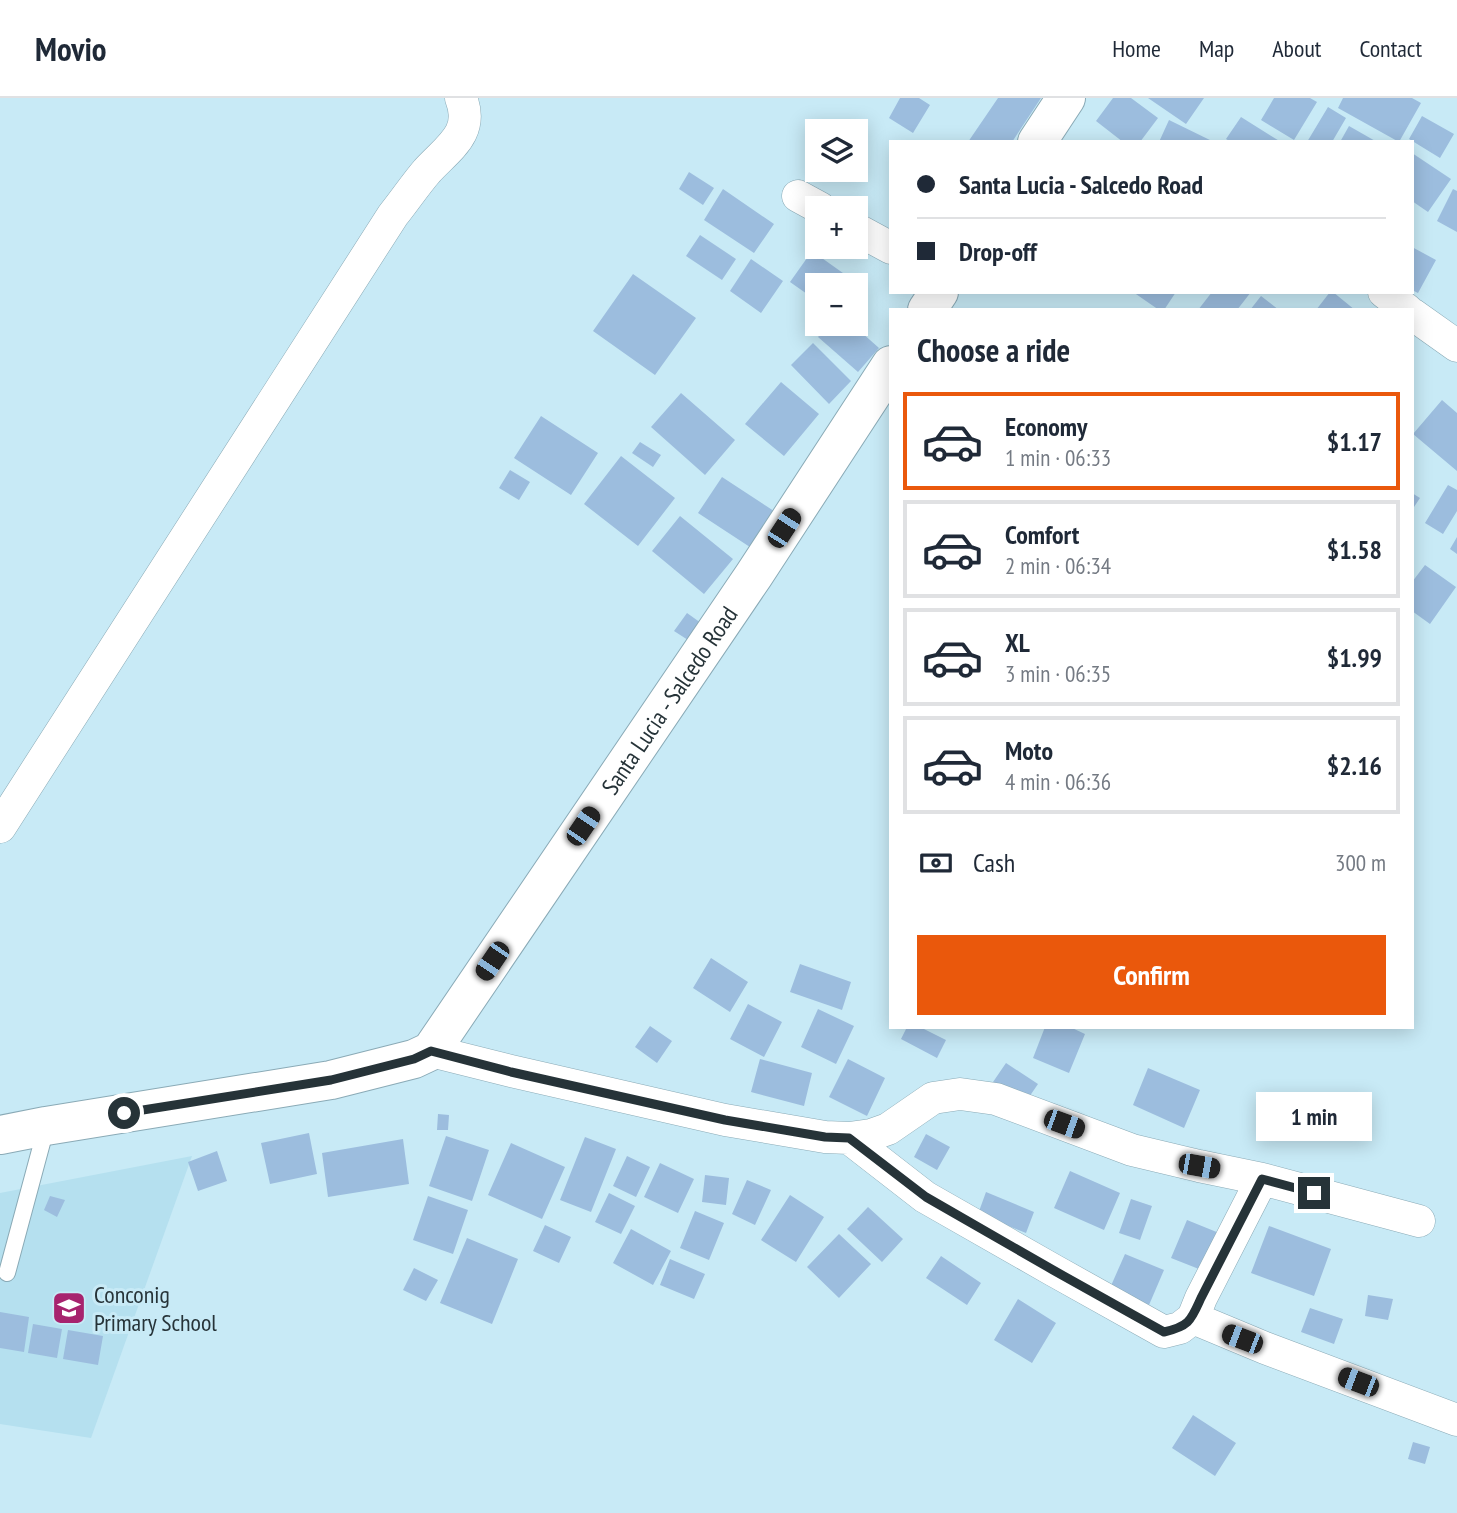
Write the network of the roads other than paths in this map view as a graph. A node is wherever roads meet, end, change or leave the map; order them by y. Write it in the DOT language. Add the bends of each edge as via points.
graph roads {
  1 [pos="461,98"];
  2 [pos="1066,98"];
  3 [pos="1038,140"];
  4 [pos="868,236"];
  5 [pos="889,247"];
  6 [pos="1387,294"];
  7 [pos="1404,308"];
  8 [pos="1414,315"];
  9 [pos="1457,346"];
  10 [pos="889,368"];
  11 [pos="0,827"];
  12 [pos="431,1051"];
  13 [pos="46,1126"];
  14 [pos="0,1135"];
  15 [pos="849,1138"];
  16 [pos="1262,1179"];
  17 [pos="1419,1220"];
  18 [pos="7,1273"];
  19 [pos="1193,1318"];
  20 [pos="1457,1420"];
  1 -- 11 [label="street" via="466,111 464,127 450,150 393,215"];
  2 -- 3 [label="main road"];
  4 -- 5 [label="street"];
  6 -- 7 [label="street"];
  8 -- 9 [label="street"];
  10 -- 12 [label="main road, Santa Lucia - Salcedo Road"];
  12 -- 13 [label="main road" via="331,1080"];
  12 -- 15 [label="street" via="725,1120"];
  13 -- 14 [label="main road"];
  13 -- 18 [label="lane"];
  15 -- 16 [label="street" via="888,1129 933,1098 960,1094 996,1099 1132,1150"];
  15 -- 19 [label="street" via="926,1197 1164,1332"];
  16 -- 17 [label="street"];
  16 -- 19 [label="street"];
  19 -- 20 [label="street"];
}
